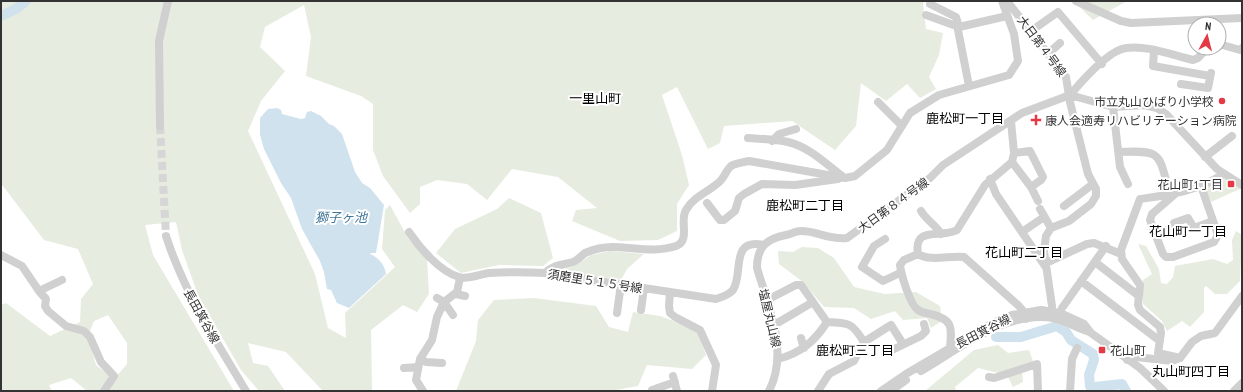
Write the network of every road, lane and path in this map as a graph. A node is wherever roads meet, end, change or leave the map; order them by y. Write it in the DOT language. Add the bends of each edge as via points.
graph roads {
  1 [pos="168,1"];
  2 [pos="1002,1"];
  3 [pos="1008,1"];
  4 [pos="1076,1"];
  5 [pos="930,4"];
  6 [pos="926,15"];
  7 [pos="1007,16"];
  8 [pos="1242,18"];
  9 [pos="959,27"];
  10 [pos="1031,30"];
  11 [pos="1060,43"];
  12 [pos="1227,47"];
  13 [pos="1242,48"];
  14 [pos="1154,51"];
  15 [pos="1049,53"];
  16 [pos="1200,56"];
  17 [pos="1102,64"];
  18 [pos="1181,84"];
  19 [pos="969,86"];
  20 [pos="1070,95"];
  21 [pos="878,102"];
  22 [pos="1113,107"];
  23 [pos="1011,121"];
  24 [pos="160,126"];
  25 [pos="902,126"];
  26 [pos="796,129"];
  27 [pos="1232,136"];
  28 [pos="748,138"];
  29 [pos="772,140"];
  30 [pos="1119,152"];
  31 [pos="1014,153"];
  32 [pos="1206,157"];
  33 [pos="1012,162"];
  34 [pos="1223,174"];
  35 [pos="844,178"];
  36 [pos="990,179"];
  37 [pos="1093,184"];
  38 [pos="1128,184"];
  39 [pos="1242,184"];
  40 [pos="1200,186"];
  41 [pos="1031,187"];
  42 [pos="1173,194"];
  43 [pos="708,203"];
  44 [pos="1064,206"];
  45 [pos="921,211"];
  46 [pos="1044,217"];
  47 [pos="1213,221"];
  48 [pos="1052,228"];
  49 [pos="409,232"];
  50 [pos="1022,232"];
  51 [pos="941,234"];
  52 [pos="1155,234"];
  53 [pos="166,236"];
  54 [pos="885,239"];
  55 [pos="764,245"];
  56 [pos="1106,246"];
  57 [pos="918,254"];
  58 [pos="1121,254"];
  59 [pos="1,255"];
  60 [pos="1095,262"];
  61 [pos="1046,265"];
  62 [pos="545,273"];
  63 [pos="900,273"];
  64 [pos="460,278"];
  65 [pos="62,280"];
  66 [pos="1081,281"];
  67 [pos="621,284"];
  68 [pos="644,288"];
  69 [pos="39,291"];
  70 [pos="670,292"];
  71 [pos="456,294"];
  72 [pos="465,296"];
  73 [pos="1139,296"];
  74 [pos="1242,296"];
  75 [pos="440,300"];
  76 [pos="767,300"];
  77 [pos="813,302"];
  78 [pos="1052,306"];
  79 [pos="1062,308"];
  80 [pos="641,310"];
  81 [pos="617,313"];
  82 [pos="453,315"];
  83 [pos="1025,315"];
  84 [pos="827,322"];
  85 [pos="924,324"];
  86 [pos="1084,324"];
  87 [pos="774,325"];
  88 [pos="1090,333"];
  89 [pos="801,338"];
  90 [pos="1160,341"];
  91 [pos="864,342"];
  92 [pos="903,344"];
  93 [pos="804,348"];
  94 [pos="950,348"];
  95 [pos="1077,348"];
  96 [pos="888,352"];
  97 [pos="778,358"];
  98 [pos="1180,358"];
  99 [pos="1127,360"];
  100 [pos="419,363"];
  101 [pos="442,363"];
  102 [pos="404,368"];
  103 [pos="989,377"];
  104 [pos="1242,383"];
  105 [pos="422,390"];
  106 [pos="652,390"];
  107 [pos="104,391"];
  108 [pos="246,391"];
  109 [pos="677,391"];
  110 [pos="712,391"];
  111 [pos="769,391"];
  112 [pos="818,391"];
  113 [pos="881,391"];
  114 [pos="891,391"];
  115 [pos="1038,391"];
  116 [pos="1070,391"];
  117 [pos="1164,391"];
  118 [pos="1234,391"];
  1 -- 24 [label="street" via="159,41"];
  2 -- 7 [label="street"];
  3 -- 10 [label="street, 大日第４号線"];
  4 -- 8 [label="street" via="1130,23"];
  5 -- 9 [label="street" via="956,17"];
  6 -- 9 [label="street"];
  7 -- 9 [label="street"];
  7 -- 19 [label="street" via="1014,34 1018,61 1015,67 1009,75"];
  9 -- 19 [label="street"];
  10 -- 15 [label="street, 大日第４号線"];
  10 -- 17 [label="street" via="1058,12"];
  11 -- 15 [label="street"];
  12 -- 13 [label="street" via="1240,50"];
  14 -- 16 [label="street" via="1193,60"];
  14 -- 17 [label="street" via="1125,48 1114,53"];
  14 -- 18 [label="street" via="1153,66 1210,75 1208,88"];
  15 -- 20 [label="street, 大日第４号線" via="1066,77"];
  17 -- 20 [label="street"];
  19 -- 25 [label="street" via="939,95 910,114"];
  20 -- 22 [label="street"];
  20 -- 23 [label="street, 大日第８４号線" via="1022,113"];
  20 -- 37 [label="street, 大日第４号線" via="1088,174"];
  21 -- 25 [label="street"];
  22 -- 30 [label="street"];
  22 -- 32 [label="street" via="1144,105 1158,108"];
  23 -- 31 [label="street"];
  23 -- 55 [label="street, 大日第８４号線" via="943,165 930,178 847,238 836,239 800,231 773,238"];
  25 -- 35 [label="street" via="888,150 855,176"];
  26 -- 29 [label="street" via="779,134"];
  27 -- 32 [label="street"];
  28 -- 29 [label="street"];
  29 -- 35 [label="street" via="787,142 810,151"];
  30 -- 38 [label="street" via="1120,166"];
  30 -- 42 [label="street" via="1144,151 1156,154"];
  31 -- 33 [label="street"];
  31 -- 41 [label="street" via="1030,151 1042,172 1041,180"];
  32 -- 34 [label="street"];
  33 -- 36 [label="street"];
  33 -- 41 [label="street"];
  34 -- 39 [label="street"];
  34 -- 40 [label="street"];
  35 -- 43 [label="street" via="795,185 762,184 744,194 735,211 724,220 720,220"];
  35 -- 62 [label="street" via="749,161 738,163 730,166 719,182 698,196 686,209 683,215 684,236 682,242 676,246 646,250 611,247 600,249 586,253 575,261 549,268"];
  36 -- 50 [label="street" via="996,194"];
  36 -- 51 [label="street" via="957,230 950,234"];
  37 -- 44 [label="street"];
  37 -- 48 [label="street" via="1096,196 1091,204 1069,221"];
  40 -- 42 [label="street"];
  40 -- 47 [label="street"];
  41 -- 46 [label="street"];
  42 -- 52 [label="street" via="1152,214 1150,220"];
  42 -- 58 [label="street" via="1140,199"];
  45 -- 51 [label="street" via="927,221 938,228"];
  46 -- 48 [label="street"];
  46 -- 50 [label="street"];
  47 -- 52 [label="street" via="1194,228 1188,218 1174,223 1172,228"];
  47 -- 52 [label="street" via="1218,235 1214,242 1172,257 1163,254"];
  48 -- 61 [label="street" via="1046,236"];
  49 -- 64 [label="street" via="428,255 448,272"];
  50 -- 61 [label="street"];
  51 -- 57 [label="street" via="929,234 918,240"];
  53 -- 108 [label="street, 長田箕谷線" via="176,267 210,333"];
  54 -- 63 [label="street" via="874,246 862,267 883,281"];
  55 -- 70 [label="street, 須磨里５１５号線" via="756,244 744,248 740,253 736,284 725,296 716,299"];
  55 -- 76 [label="street, 塩屋丸山線" via="757,260 757,268"];
  56 -- 58 [label="street"];
  56 -- 60 [label="street"];
  56 -- 61 [label="street" via="1087,244"];
  57 -- 63 [label="street" via="904,260 900,265"];
  57 -- 83 [label="street" via="924,258 964,257"];
  58 -- 73 [label="street" via="1140,286"];
  59 -- 69 [label="street" via="22,266"];
  60 -- 66 [label="street"];
  60 -- 73 [label="street"];
  61 -- 78 [label="street"];
  62 -- 64 [label="street, 須磨里５１５号線" via="488,274"];
  62 -- 67 [label="street, 須磨里５１５号線"];
  63 -- 94 [label="street" via="918,310 948,321 951,328"];
  64 -- 71 [label="street"];
  65 -- 69 [label="street"];
  66 -- 79 [label="street"];
  66 -- 90 [label="street"];
  67 -- 68 [label="street, 須磨里５１５号線"];
  67 -- 81 [label="street"];
  68 -- 70 [label="street, 須磨里５１５号線"];
  68 -- 80 [label="street"];
  69 -- 107 [label="street" via="46,299 45,306 48,311 66,326 84,331 90,337 101,362 114,376"];
  70 -- 110 [label="street" via="670,313 700,330 716,365"];
  71 -- 72 [label="street"];
  71 -- 75 [label="street"];
  73 -- 90 [label="street" via="1140,310 1160,327"];
  74 -- 98 [label="street" via="1215,333 1201,336 1192,342"];
  75 -- 82 [label="street"];
  75 -- 100 [label="street" via="432,340"];
  76 -- 77 [label="street" via="796,285 801,285"];
  76 -- 87 [label="street, 塩屋丸山線"];
  77 -- 84 [label="street"];
  77 -- 87 [label="street"];
  78 -- 79 [label="street"];
  78 -- 83 [label="street" via="1031,307"];
  79 -- 86 [label="street" via="1077,316"];
  83 -- 86 [label="street, 長田箕谷線" via="1041,310 1060,313"];
  83 -- 88 [label="street, 長田箕谷線" via="1052,318"];
  83 -- 94 [label="street, 長田箕谷線" via="991,324"];
  83 -- 114 [label="street, 長田箕谷線" via="994,329 905,380"];
  84 -- 91 [label="street" via="846,322 854,327"];
  84 -- 93 [label="street" via="819,336"];
  85 -- 92 [label="street" via="926,331 921,336"];
  86 -- 88 [label="street, 長田箕谷線"];
  87 -- 97 [label="street, 塩屋丸山線"];
  88 -- 99 [label="street, 長田箕谷線"];
  89 -- 93 [label="street"];
  90 -- 98 [label="street" via="1158,353"];
  91 -- 92 [label="street" via="891,325"];
  91 -- 112 [label="street" via="854,361 829,374"];
  92 -- 96 [label="street"];
  93 -- 97 [label="street"];
  94 -- 113 [label="street, 長田箕谷線"];
  95 -- 116 [label="street" via="1072,359"];
  97 -- 111 [label="street, 塩屋丸山線" via="775,379"];
  98 -- 99 [label="street" via="1172,362 1136,357"];
  99 -- 117 [label="street, 長田箕谷線" via="1140,368"];
  100 -- 101 [label="street"];
  100 -- 102 [label="street"];
  100 -- 105 [label="street" via="414,379"];
  103 -- 115 [label="street" via="994,378 1037,364"];
  104 -- 118 [label="street"];
  106 -- 109 [label="street" via="674,379"];
}
